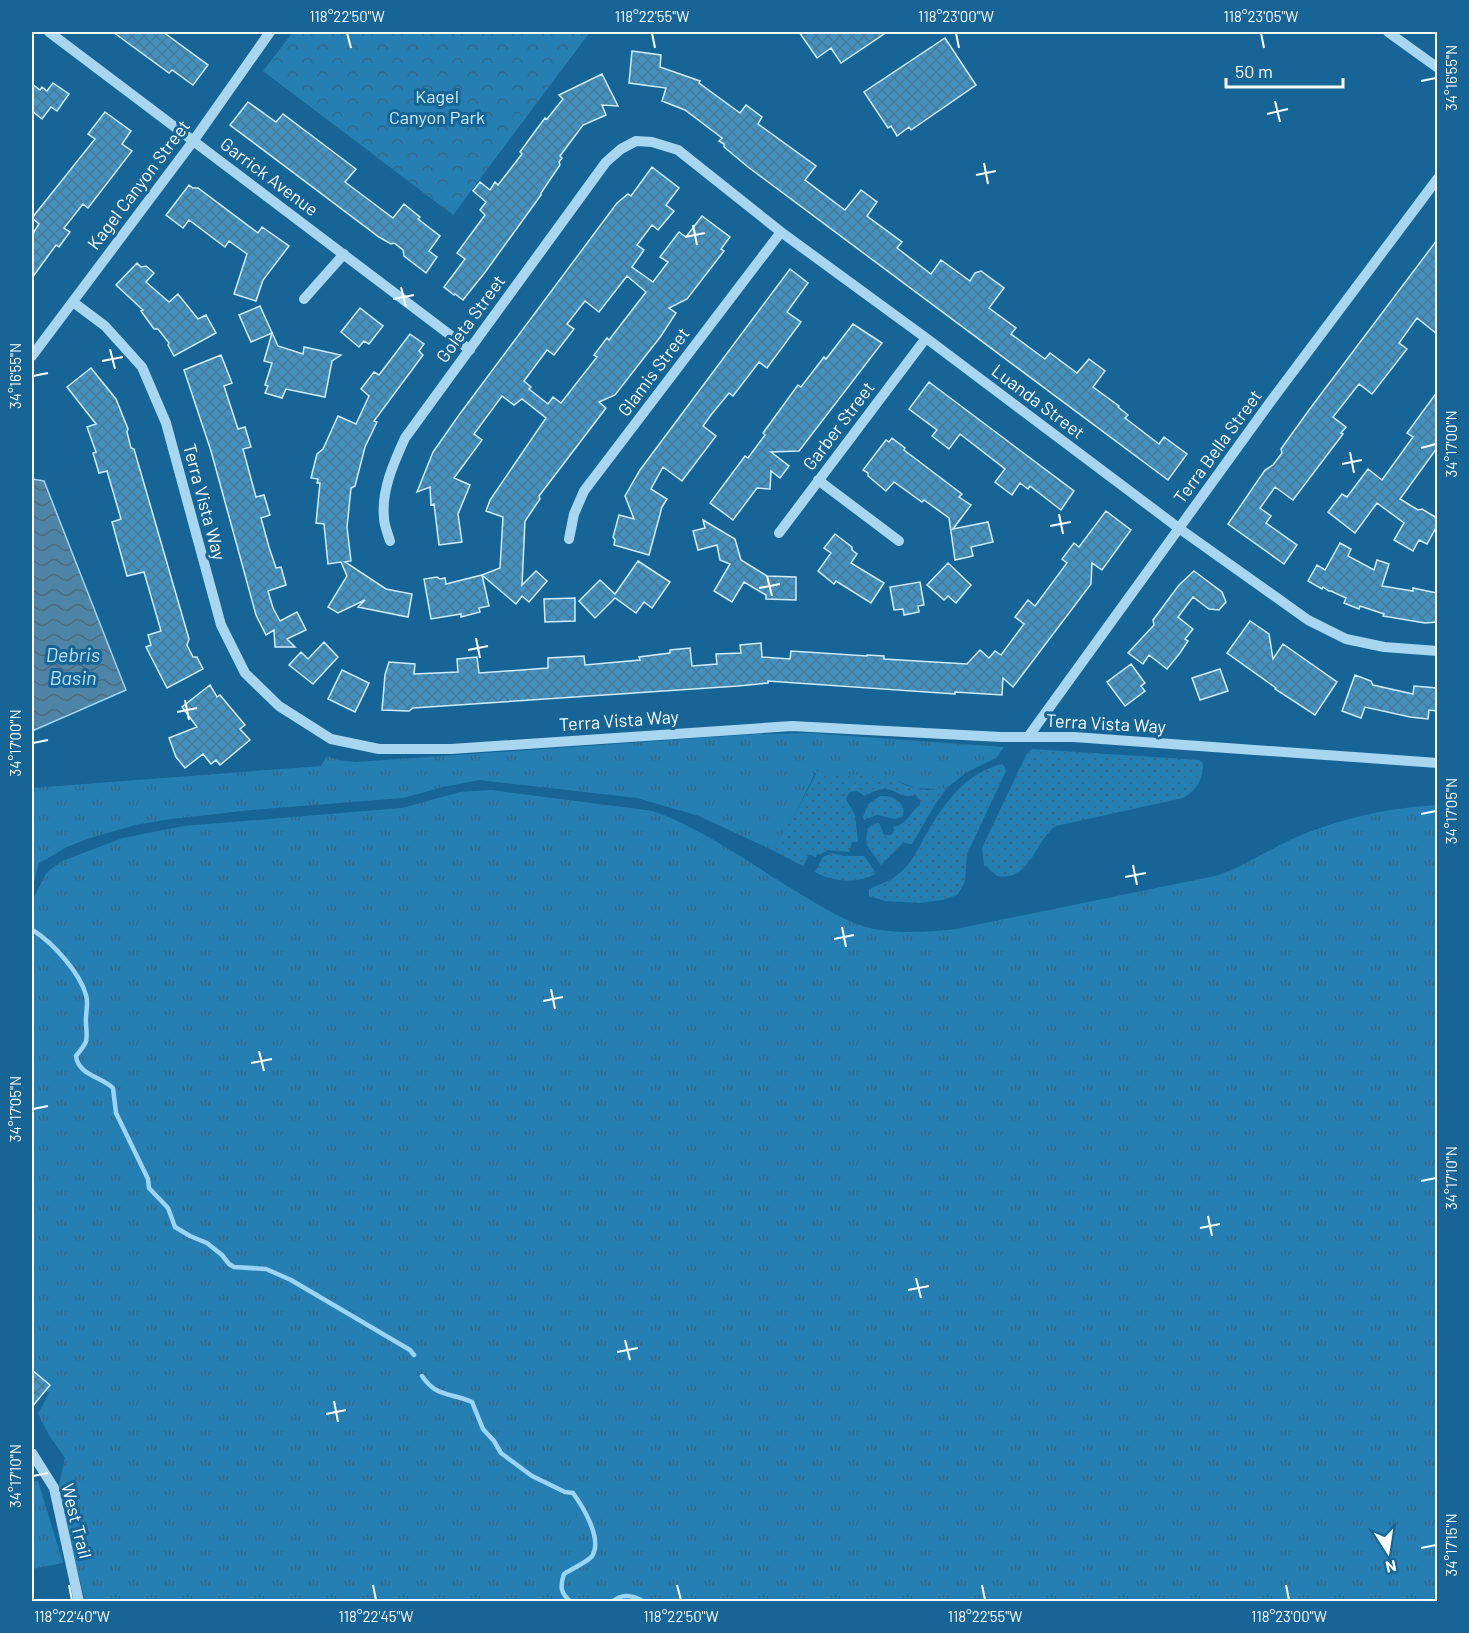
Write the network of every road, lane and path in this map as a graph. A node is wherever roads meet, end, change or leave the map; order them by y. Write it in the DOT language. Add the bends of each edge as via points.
graph roads {
  1 [pos="49,32"];
  2 [pos="270,32"];
  3 [pos="1388,32"];
  4 [pos="1437,68"];
  5 [pos="194,140"];
  6 [pos="636,141"];
  7 [pos="1437,178"];
  8 [pos="781,232"];
  9 [pos="344,254"];
  10 [pos="304,299"];
  11 [pos="73,302"];
  12 [pos="926,338"];
  13 [pos="470,350"];
  14 [pos="32,356"];
  15 [pos="818,480"];
  16 [pos="1180,529"];
  17 [pos="779,533"];
  18 [pos="569,539"];
  19 [pos="390,541"];
  20 [pos="899,541"];
  21 [pos="1437,651"];
  22 [pos="1028,737"];
  23 [pos="1437,763"];
  24 [pos="32,1453"];
  25 [pos="79,1602"];
  1 -- 5 [label="street, Garrick Avenue"];
  2 -- 5 [label="street, Kagel Canyon Street"];
  3 -- 4 [label="street"];
  5 -- 9 [label="street, Garrick Avenue"];
  5 -- 11 [label="street, Kagel Canyon Street"];
  6 -- 8 [label="street, Luanda Street" via="678,150"];
  6 -- 13 [label="street, Goleta Street" via="606,162"];
  7 -- 16 [label="street, Terra Bella Street"];
  8 -- 12 [label="street, Luanda Street"];
  8 -- 18 [label="street, Glamis Street" via="584,491"];
  9 -- 10 [label="street"];
  9 -- 13 [label="street, Garrick Avenue"];
  11 -- 14 [label="street, Kagel Canyon Street"];
  11 -- 22 [label="street, Terra Vista Way" via="105,326 141,367 166,423 221,625 245,673 279,706 331,739 379,749 451,749 792,726"];
  12 -- 15 [label="street, Garber Street"];
  12 -- 16 [label="street, Luanda Street"];
  13 -- 19 [label="street, Goleta Street" via="405,438 392,467 384,500"];
  15 -- 17 [label="street, Garber Street"];
  15 -- 20 [label="street"];
  16 -- 21 [label="street, Luanda Street" via="1308,620 1346,639"];
  16 -- 22 [label="street, Terra Bella Street"];
  22 -- 23 [label="street, Terra Vista Way"];
  24 -- 25 [label="street, West Trail" via="54,1488"];
}
